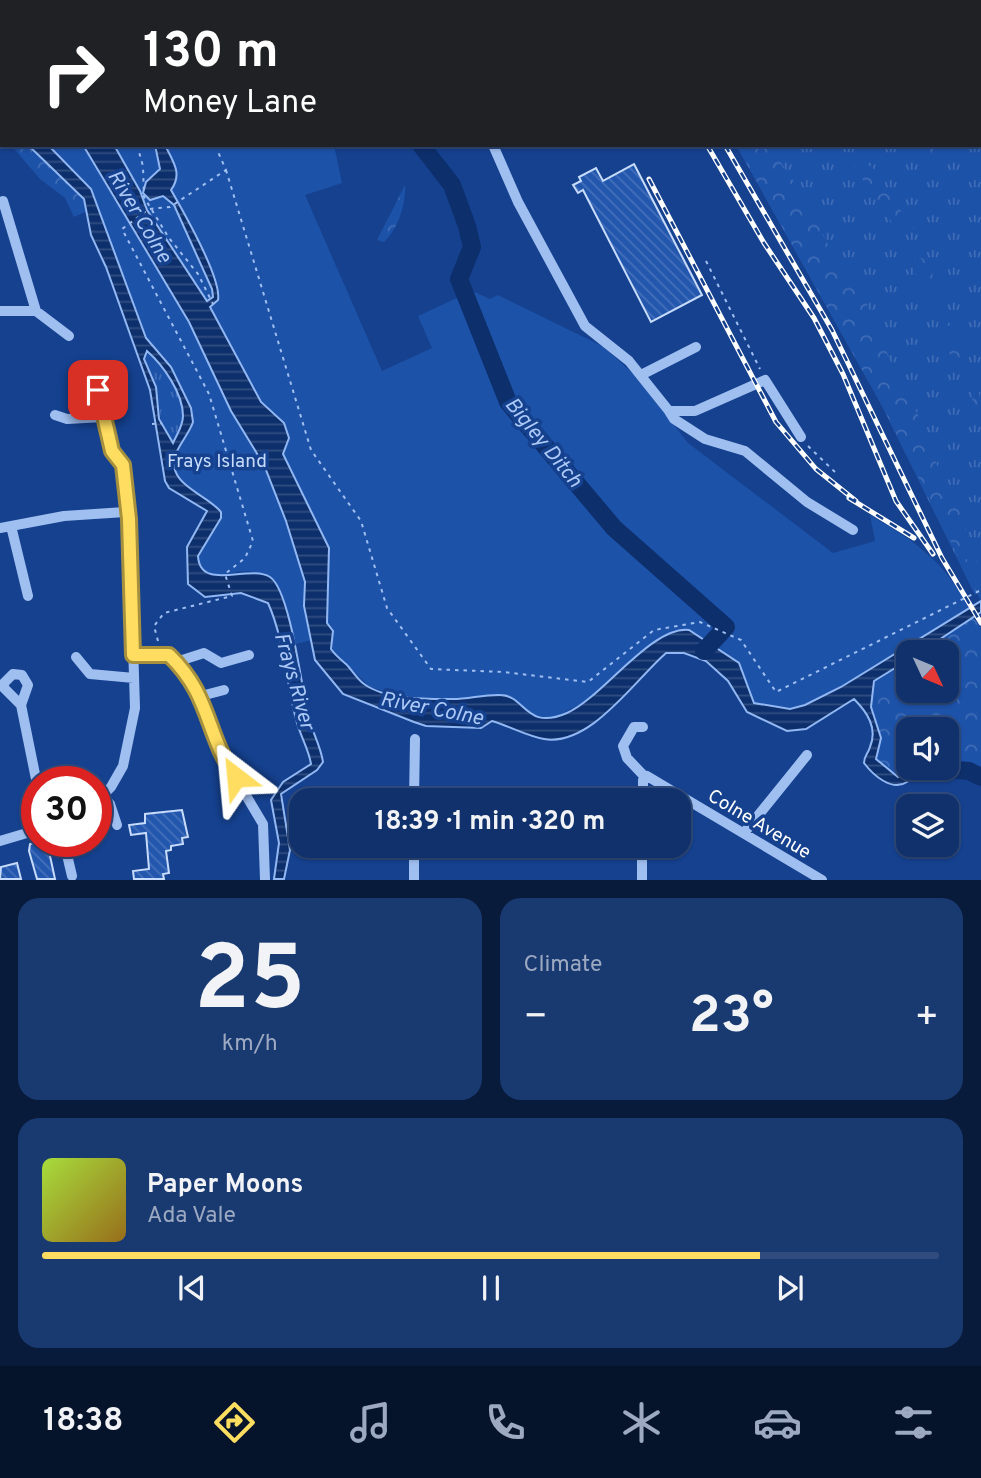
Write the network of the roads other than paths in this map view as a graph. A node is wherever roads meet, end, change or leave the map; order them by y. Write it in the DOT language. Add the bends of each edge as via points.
graph roads {
  1 [pos="494,147"];
  2 [pos="3,201"];
  3 [pos="0,311"];
  4 [pos="36,311"];
  5 [pos="69,336"];
  6 [pos="696,347"];
  7 [pos="641,375"];
  8 [pos="98,390"];
  9 [pos="669,411"];
  10 [pos="55,415"];
  11 [pos="103,417"];
  12 [pos="801,437"];
  13 [pos="129,516"];
  14 [pos="6,527"];
  15 [pos="853,530"];
  16 [pos="28,596"];
  17 [pos="133,655"];
  18 [pos="248,655"];
  19 [pos="76,657"];
  20 [pos="176,662"];
  21 [pos="134,678"];
  22 [pos="225,690"];
  23 [pos="201,696"];
  24 [pos="21,705"];
  25 [pos="643,727"];
  26 [pos="415,739"];
  27 [pos="807,755"];
  28 [pos="33,766"];
  29 [pos="645,777"];
  30 [pos="112,782"];
  31 [pos="414,788"];
  32 [pos="644,788"];
  33 [pos="112,810"];
  34 [pos="117,825"];
  35 [pos="744,833"];
  36 [pos="21,835"];
  37 [pos="0,841"];
  38 [pos="68,857"];
  39 [pos="414,858"];
  40 [pos="642,858"];
  41 [pos="72,876"];
  42 [pos="265,879"];
  43 [pos="414,880"];
  44 [pos="642,880"];
  45 [pos="822,880"];
  1 -- 7 [label="street" via="585,326"];
  2 -- 4 [label="street"];
  3 -- 4 [label="street"];
  4 -- 5 [label="street"];
  6 -- 7 [label="street"];
  7 -- 9 [label="street"];
  8 -- 11 [label="street"];
  9 -- 12 [label="street" via="695,411 765,380"];
  9 -- 15 [label="street" via="705,439 745,451 807,502"];
  10 -- 11 [label="street" via="65,423"];
  11 -- 13 [label="street" via="112,451 123,465"];
  13 -- 14 [label="street" via="125,512 64,516"];
  13 -- 17 [label="street"];
  14 -- 16 [label="street"];
  17 -- 20 [label="street" via="161,648"];
  17 -- 21 [label="street"];
  18 -- 20 [label="street" via="221,663 204,653"];
  19 -- 21 [label="street" via="90,674"];
  20 -- 23 [label="street"];
  21 -- 30 [label="street" via="135,708 127,752"];
  22 -- 23 [label="street"];
  23 -- 42 [label="street" via="223,757 263,824 259,866"];
  24 -- 28 [label="street"];
  25 -- 29 [label="street" via="634,727 623,746 627,758"];
  26 -- 31 [label="street"];
  27 -- 35 [label="street"];
  29 -- 32 [label="street"];
  29 -- 35 [label="street, Colne Avenue"];
  33 -- 34 [label="street"];
  35 -- 45 [label="street, Colne Avenue"];
  36 -- 37 [label="street"];
  38 -- 41 [label="street"];
  39 -- 43 [label="street"];
  40 -- 44 [label="street"];
}
